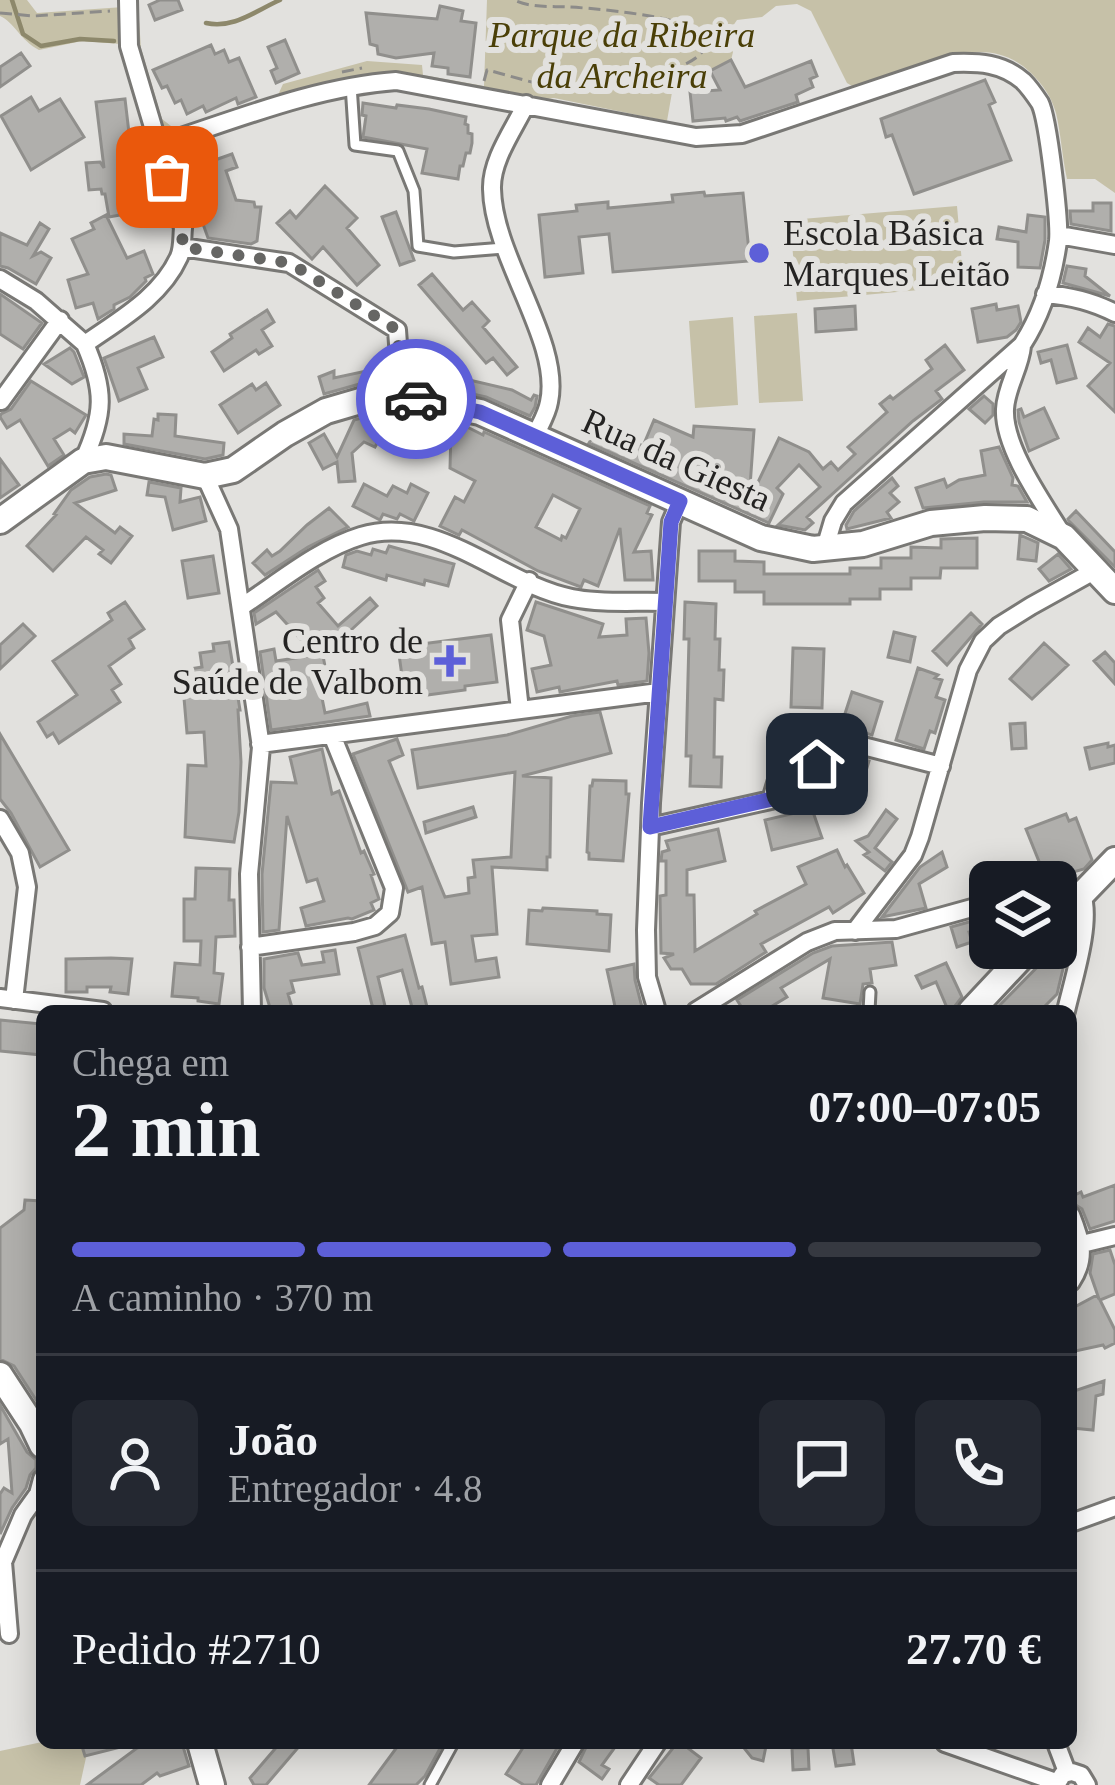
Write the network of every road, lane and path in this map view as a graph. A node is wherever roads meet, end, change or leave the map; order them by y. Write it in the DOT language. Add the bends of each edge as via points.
graph roads {
  1 [pos="514,0"];
  2 [pos="127,6"];
  3 [pos="3,14"];
  4 [pos="368,68"];
  5 [pos="328,76"];
  6 [pos="351,86"];
  7 [pos="483,88"];
  8 [pos="526,104"];
  9 [pos="157,145"];
  10 [pos="1059,236"];
  11 [pos="1115,244"];
  12 [pos="182,247"];
  13 [pos="504,248"];
  14 [pos="0,279"];
  15 [pos="1046,294"];
  16 [pos="1115,313"];
  17 [pos="59,320"];
  18 [pos="85,344"];
  19 [pos="1022,345"];
  20 [pos="403,399"];
  21 [pos="1,401"];
  22 [pos="536,436"];
  23 [pos="83,461"];
  24 [pos="205,476"];
  25 [pos="680,501"];
  26 [pos="0,521"];
  27 [pos="1064,538"];
  28 [pos="825,548"];
  29 [pos="1094,571"];
  30 [pos="529,581"];
  31 [pos="1115,591"];
  32 [pos="665,602"];
  33 [pos="241,607"];
  34 [pos="659,692"];
  35 [pos="520,710"];
  36 [pos="332,735"];
  37 [pos="828,736"];
  38 [pos="260,744"];
  39 [pos="941,766"];
  40 [pos="771,800"];
  41 [pos="0,819"];
  42 [pos="650,827"];
  43 [pos="1115,860"];
  44 [pos="1077,893"];
  45 [pos="1082,894"];
  46 [pos="1077,899"];
  47 [pos="969,909"];
  48 [pos="854,931"];
  49 [pos="250,947"];
  50 [pos="1010,969"];
  51 [pos="870,992"];
  52 [pos="7,999"];
  53 [pos="55,1005"];
  54 [pos="252,1005"];
  55 [pos="654,1005"];
  56 [pos="706,1005"];
  57 [pos="869,1005"];
  58 [pos="976,1005"];
  59 [pos="1067,1005"];
  60 [pos="1077,1231"];
  61 [pos="1115,1236"];
  62 [pos="1082,1244"];
  63 [pos="1077,1272"];
  64 [pos="0,1375"];
  65 [pos="36,1434"];
  66 [pos="36,1497"];
  67 [pos="1115,1507"];
  68 [pos="1077,1521"];
  69 [pos="9,1634"];
  70 [pos="201,1749"];
  71 [pos="450,1749"];
  72 [pos="571,1749"];
  73 [pos="653,1749"];
  74 [pos="964,1749"];
  75 [pos="1057,1749"];
  76 [pos="204,1780"];
  77 [pos="1060,1780"];
  78 [pos="430,1785"];
  79 [pos="550,1785"];
  80 [pos="629,1785"];
  81 [pos="1087,1785"];
  1 -- 7 [label="path" via="685,25 699,32 702,53 672,70 589,88 487,70"];
  2 -- 3 [label="path"];
  2 -- 9 [label="street" via="129,46"];
  4 -- 5 [label="path"];
  6 -- 8 [label="street" via="396,80"];
  6 -- 9 [label="street"];
  6 -- 13 [label="lane" via="356,145 398,151 414,191 418,245 454,253"];
  8 -- 10 [label="street" via="696,137 742,134 980,62 1023,82 1041,105"];
  8 -- 13 [label="street" via="491,187"];
  9 -- 12 [label="street"];
  10 -- 11 [label="street"];
  10 -- 15 [label="street"];
  12 -- 18 [label="street" via="158,287"];
  12 -- 20 [label="street" via="290,263 397,330"];
  13 -- 22 [label="street" via="550,378"];
  14 -- 17 [label="street"];
  15 -- 16 [label="street"];
  15 -- 19 [label="street"];
  17 -- 18 [label="street"];
  17 -- 21 [label="street"];
  18 -- 23 [label="street" via="99,378 100,410"];
  19 -- 27 [label="street" via="1005,424"];
  19 -- 28 [label="street" via="844,503"];
  20 -- 22 [label="street, Rua da Giesta" via="480,412"];
  20 -- 24 [label="street, Rua da Giesta" via="326,411 233,470"];
  22 -- 25 [label="street, Rua da Giesta"];
  23 -- 24 [label="street"];
  23 -- 26 [label="street"];
  24 -- 33 [label="street" via="229,529"];
  25 -- 28 [label="street, Rua da Giesta" via="761,538"];
  25 -- 32 [label="street"];
  27 -- 28 [label="street, Rua da Giesta" via="1027,519 985,518"];
  27 -- 29 [label="street, Rua da Giesta"];
  29 -- 31 [label="street, Rua da Giesta"];
  29 -- 39 [label="street" via="983,641"];
  30 -- 32 [label="street" via="569,598"];
  30 -- 33 [label="street" via="448,545 390,532 342,543"];
  30 -- 35 [label="street" via="510,620"];
  32 -- 34 [label="street"];
  33 -- 38 [label="street"];
  34 -- 35 [label="street"];
  34 -- 42 [label="street"];
  35 -- 36 [label="street"];
  36 -- 38 [label="street"];
  36 -- 49 [label="street" via="394,888 391,913 354,932"];
  37 -- 39 [label="street"];
  37 -- 40 [label="street" via="807,791"];
  37 -- 40 [label="street" via="789,740"];
  38 -- 49 [label="street"];
  39 -- 48 [label="street" via="913,855"];
  40 -- 42 [label="street"];
  41 -- 52 [label="street" via="20,853 27,887"];
  42 -- 55 [label="street" via="647,976"];
  43 -- 45 [label="street"];
  44 -- 45 [label="street"];
  45 -- 46 [label="street"];
  45 -- 59 [label="street"];
  47 -- 48 [label="street"];
  48 -- 56 [label="street" via="807,942"];
  49 -- 54 [label="street"];
  50 -- 58 [label="street"];
  51 -- 57 [label="lane"];
  52 -- 53 [label="street"];
  60 -- 62 [label="street"];
  61 -- 62 [label="street"];
  62 -- 63 [label="street"];
  64 -- 65 [label="street"];
  66 -- 69 [label="street" via="4,1562"];
  67 -- 68 [label="street"];
  70 -- 76 [label="street"];
  71 -- 78 [label="lane"];
  72 -- 79 [label="street"];
  73 -- 80 [label="street"];
  74 -- 77 [label="street"];
  75 -- 77 [label="street"];
  77 -- 81 [label="street" via="1082,1775"];
}
